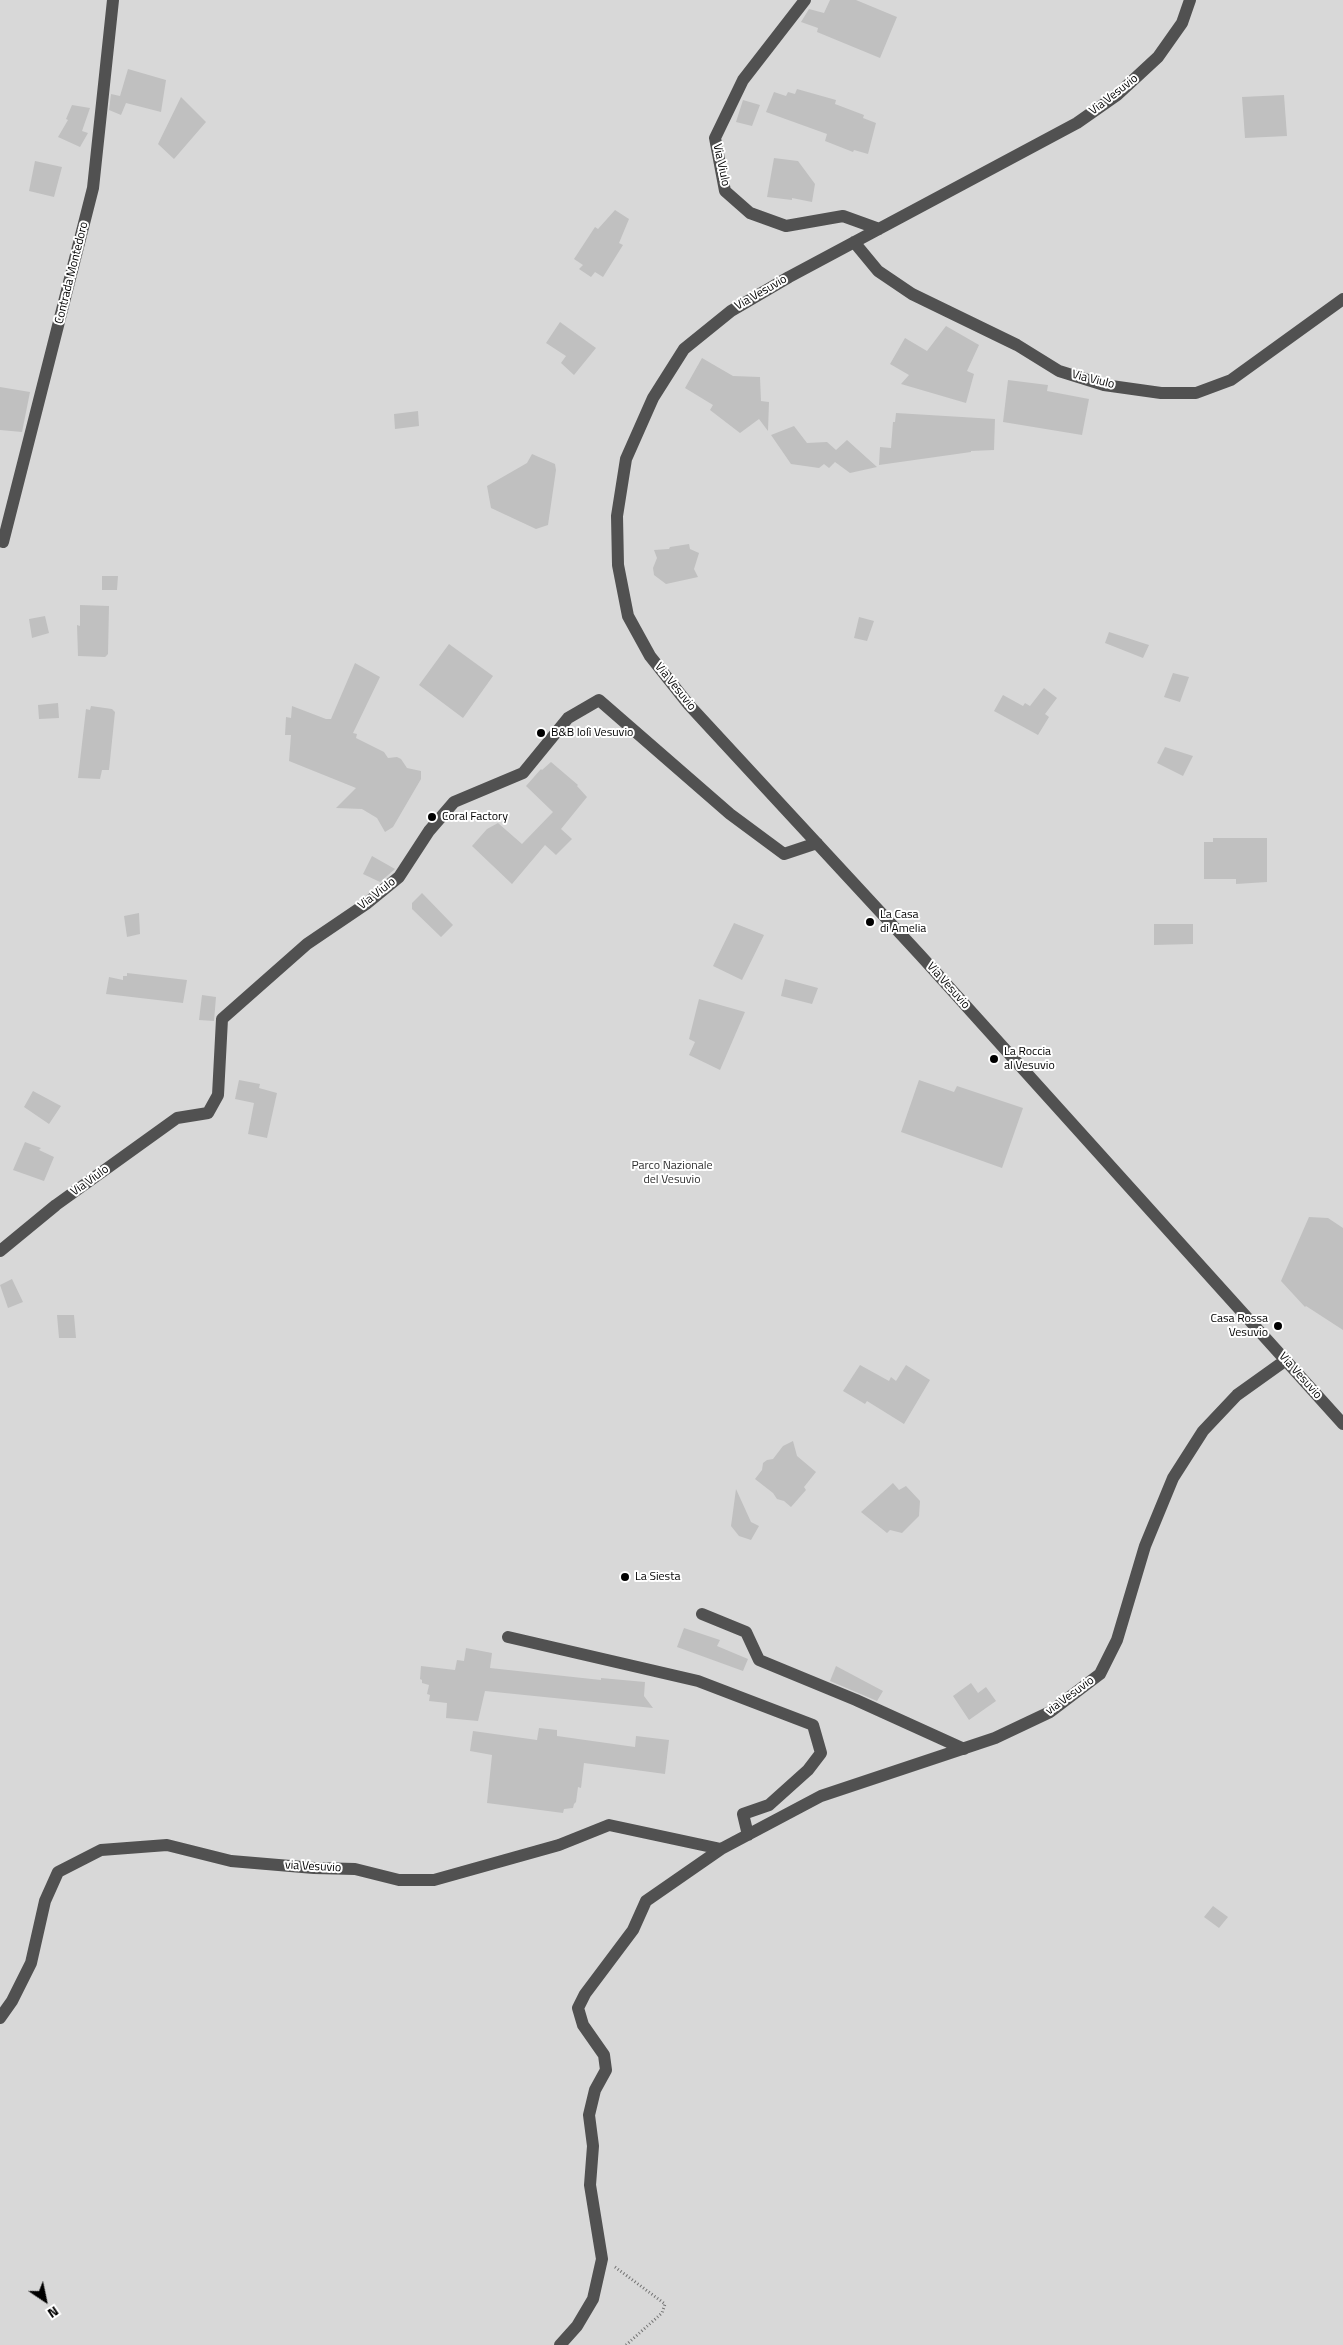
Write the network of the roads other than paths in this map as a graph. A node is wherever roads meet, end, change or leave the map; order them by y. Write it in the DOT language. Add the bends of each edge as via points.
graph roads {
  1 [pos="112,0"];
  2 [pos="805,0"];
  3 [pos="1190,0"];
  4 [pos="879,229"];
  5 [pos="854,242"];
  6 [pos="1343,300"];
  7 [pos="3,542"];
  8 [pos="818,844"];
  9 [pos="0,1251"];
  10 [pos="1286,1360"];
  11 [pos="1343,1424"];
  12 [pos="702,1614"];
  13 [pos="508,1637"];
  14 [pos="964,1749"];
  15 [pos="748,1835"];
  16 [pos="721,1849"];
  17 [pos="0,2018"];
  18 [pos="560,2345"];
  1 -- 7 [label="street, Contrada Montedoro" via="93,188"];
  2 -- 4 [label="street, Via Viulo" via="743,80 715,138 725,191 750,213 786,226 843,216"];
  3 -- 4 [label="street, Via Vesuvio" via="1182,23 1158,57 1117,95 1077,123"];
  4 -- 5 [label="street, Via Vesuvio"];
  5 -- 6 [label="street, Via Viulo" via="878,271 912,294 1017,345 1059,371 1104,385 1161,393 1196,393 1231,380"];
  5 -- 8 [label="street, Via Vesuvio" via="731,311 684,349 653,398 626,459 617,516 618,565 628,616 650,656 689,705"];
  8 -- 9 [label="street, Via Viulo" via="784,854 730,814 599,700 568,718 523,772 454,802 429,831 399,877 307,944 222,1018 218,1095 208,1113 177,1118 56,1205"];
  8 -- 10 [label="street, Via Vesuvio"];
  10 -- 11 [label="street, Via Vesuvio"];
  10 -- 14 [label="street, via Vesuvio" via="1237,1395 1203,1431 1173,1478 1145,1546 1117,1640 1100,1674 1050,1712"];
  12 -- 14 [label="street" via="746,1632 759,1660"];
  13 -- 15 [label="street" via="698,1681 813,1725 821,1753 808,1770 769,1805 743,1814"];
  14 -- 15 [label="street, via Vesuvio" via="822,1796"];
  15 -- 16 [label="street, via Vesuvio"];
  16 -- 17 [label="street, via Vesuvio" via="609,1825 559,1845 434,1880 399,1880 355,1869 231,1861 168,1845 101,1850 58,1872 45,1901 31,1963"];
  16 -- 18 [label="street, via Vesuvio" via="646,1901 633,1930 578,2008 583,2025 604,2055 606,2070 595,2090 589,2115 593,2146 590,2185 602,2258 593,2299 577,2326"];
}
